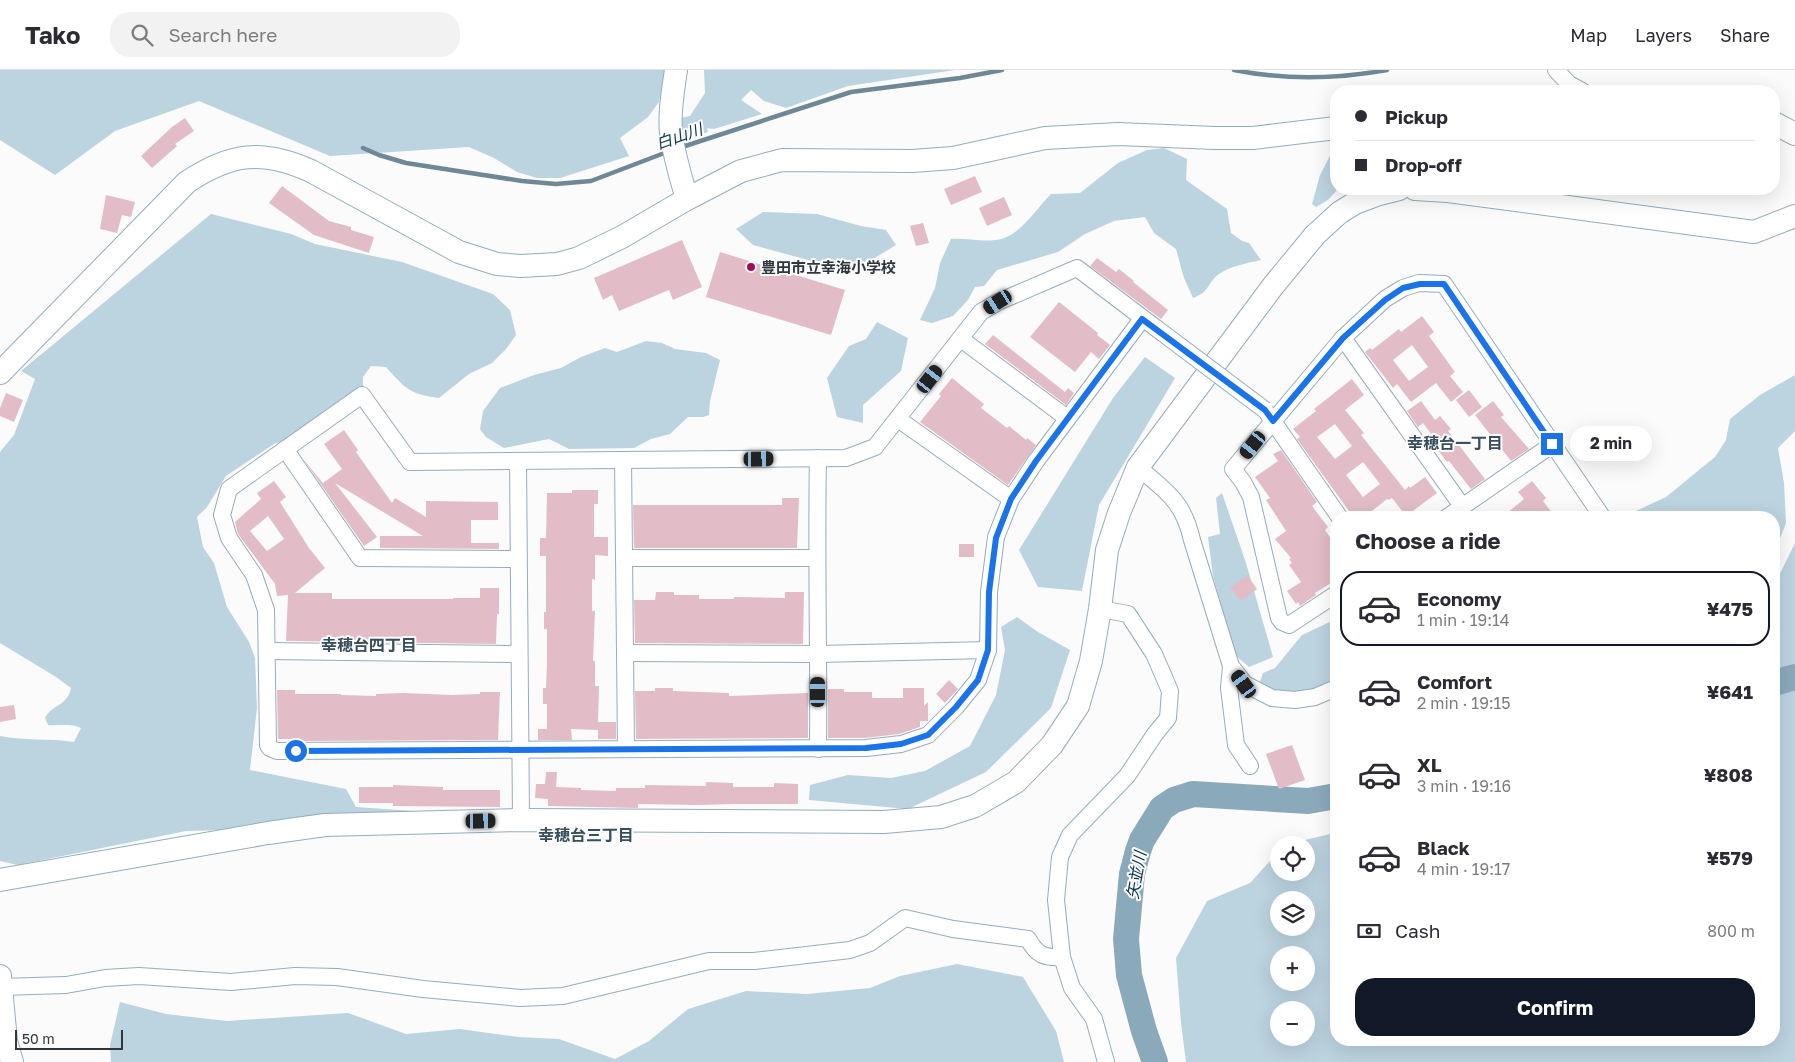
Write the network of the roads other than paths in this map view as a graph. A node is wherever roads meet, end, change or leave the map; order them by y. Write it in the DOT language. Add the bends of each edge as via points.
graph roads {
  1 [pos="676,70"];
  2 [pos="1556,70"];
  3 [pos="1571,85"];
  4 [pos="1780,126"];
  5 [pos="1330,129"];
  6 [pos="1795,134"];
  7 [pos="1377,195"];
  8 [pos="1478,195"];
  9 [pos="688,199"];
  10 [pos="1795,216"];
  11 [pos="1149,323"];
  12 [pos="1343,338"];
  13 [pos="961,339"];
  14 [pos="4,361"];
  15 [pos="1269,416"];
  16 [pos="1067,418"];
  17 [pos="898,420"];
  18 [pos="1552,444"];
  19 [pos="286,449"];
  20 [pos="818,458"];
  21 [pos="623,460"];
  22 [pos="518,462"];
  23 [pos="1138,467"];
  24 [pos="1011,499"];
  25 [pos="1462,506"];
  26 [pos="1335,511"];
  27 [pos="1455,511"];
  28 [pos="1598,511"];
  29 [pos="625,558"];
  30 [pos="816,558"];
  31 [pos="518,559"];
  32 [pos="1330,598"];
  33 [pos="1100,609"];
  34 [pos="988,650"];
  35 [pos="267,651"];
  36 [pos="625,653"];
  37 [pos="518,654"];
  38 [pos="819,654"];
  39 [pos="1231,666"];
  40 [pos="1330,691"];
  41 [pos="626,748"];
  42 [pos="519,749"];
  43 [pos="818,749"];
  44 [pos="1250,766"];
  45 [pos="521,820"];
  46 [pos="0,880"];
  47 [pos="1062,957"];
  48 [pos="1,982"];
  49 [pos="12,1062"];
  50 [pos="1106,1062"];
  1 -- 9 [label="street" via="671,131"];
  2 -- 3 [label="street"];
  4 -- 6 [label="street"];
  5 -- 9 [label="street" via="1253,138 1118,134 1045,138 953,158 912,161 782,160 741,171"];
  7 -- 23 [label="street" via="1338,213 1315,235"];
  8 -- 10 [label="street" via="1754,232"];
  9 -- 14 [label="street" via="579,258 557,264 497,264 459,252 293,163 244,156 220,163 187,182"];
  11 -- 13 [label="street" via="1078,268 981,312"];
  11 -- 15 [label="street, bridge"];
  11 -- 16 [label="street"];
  12 -- 15 [label="street"];
  12 -- 18 [label="street" via="1403,288 1444,284"];
  12 -- 25 [label="street"];
  13 -- 16 [label="street"];
  13 -- 17 [label="street"];
  15 -- 26 [label="street"];
  15 -- 32 [label="street" via="1233,469 1251,497 1279,618 1289,625"];
  16 -- 24 [label="street"];
  17 -- 20 [label="street" via="875,447 846,458"];
  17 -- 24 [label="street"];
  18 -- 25 [label="street"];
  18 -- 28 [label="street"];
  19 -- 22 [label="street" via="362,395 410,462"];
  19 -- 31 [label="street" via="360,558"];
  19 -- 35 [label="street" via="229,489 222,515 229,538 254,575 266,610"];
  20 -- 21 [label="street"];
  20 -- 30 [label="street"];
  21 -- 22 [label="street"];
  21 -- 29 [label="street"];
  22 -- 31 [label="street"];
  23 -- 33 [label="street" via="1107,550"];
  23 -- 39 [label="street" via="1178,503 1188,522"];
  24 -- 34 [label="street" via="996,538 989,592"];
  25 -- 27 [label="street"];
  29 -- 30 [label="street"];
  29 -- 36 [label="street"];
  30 -- 38 [label="street"];
  31 -- 37 [label="street"];
  33 -- 45 [label="street" via="1091,661 1078,706 1052,745 1016,782 975,806 941,817 884,822"];
  33 -- 47 [label="street" via="1128,614 1154,654 1170,691 1168,718 1128,776 1070,835 1060,857 1056,900"];
  34 -- 38 [label="street"];
  34 -- 43 [label="street" via="978,680 928,735 901,744"];
  35 -- 37 [label="street"];
  35 -- 42 [label="street" via="268,745 272,749"];
  36 -- 38 [label="street"];
  36 -- 41 [label="street"];
  37 -- 42 [label="street"];
  38 -- 43 [label="street"];
  39 -- 40 [label="street" via="1244,684 1272,698 1294,700"];
  39 -- 44 [label="street" via="1229,688 1236,745"];
  41 -- 42 [label="street"];
  41 -- 43 [label="street"];
  42 -- 45 [label="street"];
  45 -- 46 [label="street" via="325,825"];
  47 -- 48 [label="street" via="1048,958 1034,950 1028,939 905,918 870,942 850,950 754,961 709,961 564,996 520,998 337,977 296,976 231,982 139,976 66,985"];
  47 -- 50 [label="street" via="1072,988 1094,1018"];
  48 -- 49 [label="street" via="6,1041"];
}
